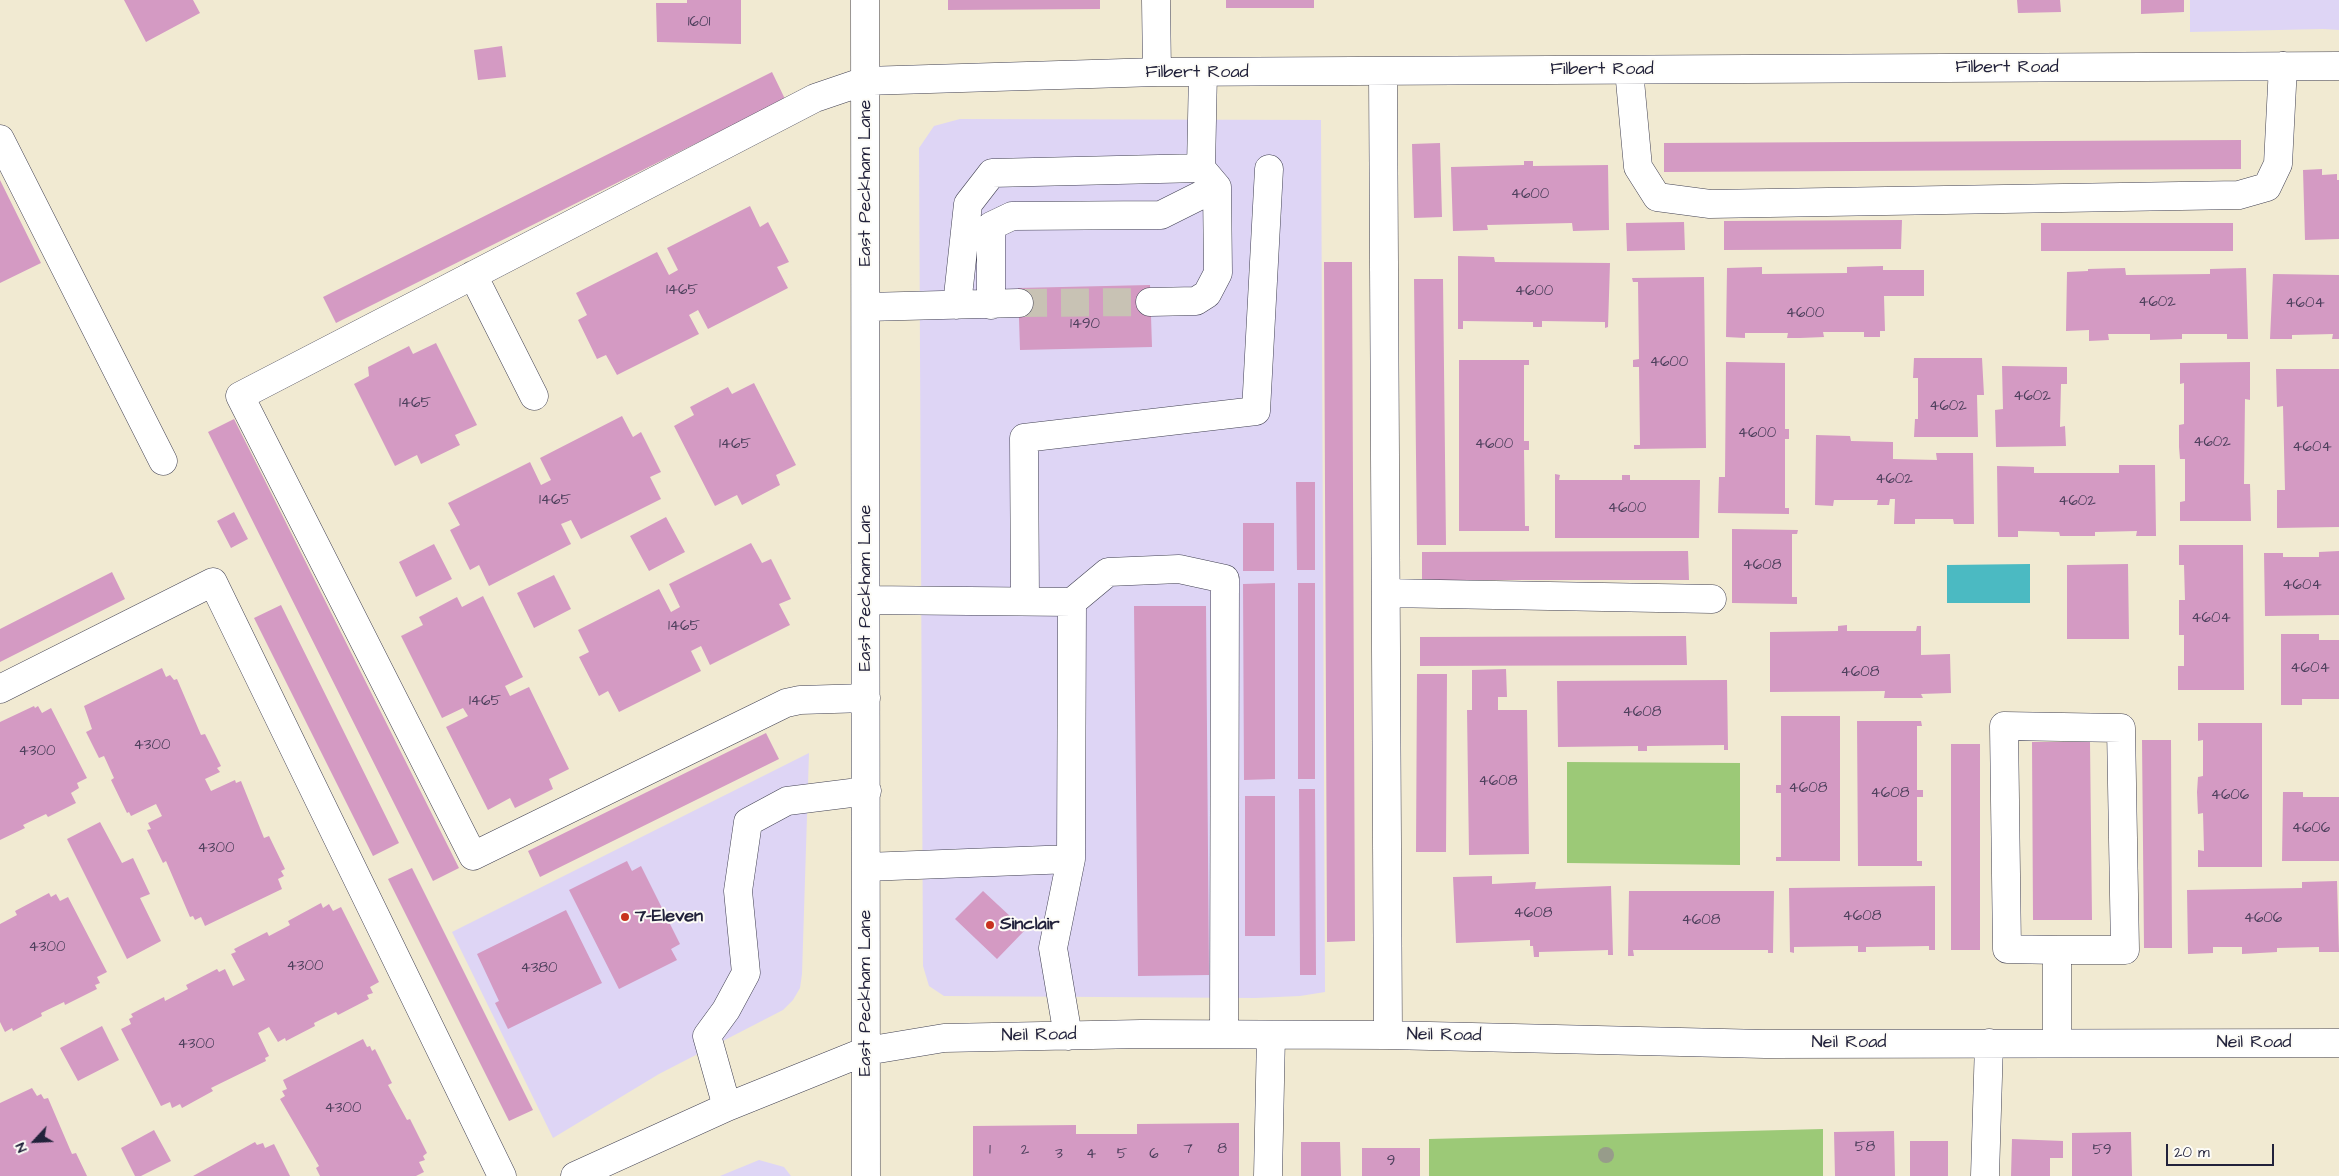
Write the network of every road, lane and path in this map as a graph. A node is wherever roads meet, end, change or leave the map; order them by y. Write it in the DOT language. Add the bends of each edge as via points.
graph roads {
  1 [pos="865,0"];
  2 [pos="1156,0"];
  3 [pos="2283,66"];
  4 [pos="2339,66"];
  5 [pos="1629,70"];
  6 [pos="1157,72"];
  7 [pos="1203,72"];
  8 [pos="1384,72"];
  9 [pos="866,81"];
  10 [pos="0,139"];
  11 [pos="1268,169"];
  12 [pos="1209,178"];
  13 [pos="473,275"];
  14 [pos="1150,302"];
  15 [pos="1019,304"];
  16 [pos="958,305"];
  17 [pos="991,305"];
  18 [pos="866,307"];
  19 [pos="534,396"];
  20 [pos="164,461"];
  21 [pos="1386,593"];
  22 [pos="1712,599"];
  23 [pos="866,600"];
  24 [pos="1025,601"];
  25 [pos="1072,602"];
  26 [pos="0,689"];
  27 [pos="866,698"];
  28 [pos="866,791"];
  29 [pos="1071,860"];
  30 [pos="866,867"];
  31 [pos="2057,950"];
  32 [pos="1224,1034"];
  33 [pos="1271,1035"];
  34 [pos="1388,1035"];
  35 [pos="1068,1036"];
  36 [pos="1989,1042"];
  37 [pos="2057,1042"];
  38 [pos="2339,1043"];
  39 [pos="866,1051"];
  40 [pos="727,1107"];
  41 [pos="502,1176"];
  42 [pos="575,1176"];
  43 [pos="866,1176"];
  44 [pos="1268,1176"];
  45 [pos="1985,1176"];
  1 -- 9 [label="street, East Peckham Lane"];
  2 -- 6 [label="street"];
  3 -- 4 [label="street, Filbert Road"];
  3 -- 5 [label="street, Filbert Road"];
  3 -- 5 [label="street" via="2278,164 2267,187 2240,195 1710,204 1657,197 1638,167"];
  5 -- 8 [label="street, Filbert Road"];
  6 -- 7 [label="street, Filbert Road"];
  6 -- 9 [label="street, Filbert Road"];
  7 -- 8 [label="street, Filbert Road"];
  7 -- 12 [label="street"];
  8 -- 21 [label="street"];
  9 -- 13 [label="street, Filbert Road" via="815,98"];
  9 -- 18 [label="street, East Peckham Lane"];
  10 -- 20 [label="street"];
  11 -- 24 [label="street" via="1256,411 1024,438"];
  12 -- 14 [label="street" via="1218,273 1207,294 1196,301"];
  12 -- 16 [label="street" via="992,173 968,204"];
  12 -- 17 [label="street" via="1161,215 1012,216 991,226"];
  13 -- 19 [label="street"];
  13 -- 27 [label="street, Filbert Road" via="240,396 472,856 786,703"];
  15 -- 17 [label="street"];
  16 -- 17 [label="street"];
  16 -- 18 [label="street"];
  18 -- 23 [label="street, East Peckham Lane"];
  21 -- 22 [label="street"];
  21 -- 34 [label="street"];
  23 -- 24 [label="street"];
  23 -- 27 [label="street, East Peckham Lane"];
  24 -- 25 [label="street"];
  25 -- 29 [label="street"];
  25 -- 32 [label="street" via="1108,572 1179,569 1225,579"];
  26 -- 41 [label="street" via="213,582"];
  27 -- 28 [label="street, East Peckham Lane"];
  28 -- 30 [label="street, East Peckham Lane"];
  28 -- 40 [label="street" via="788,801 748,822 738,891 746,973 707,1036"];
  29 -- 30 [label="street"];
  29 -- 35 [label="street" via="1054,948"];
  30 -- 39 [label="street, East Peckham Lane"];
  31 -- 31 [label="street" via="2007,949 2004,726 2121,728 2125,950"];
  31 -- 37 [label="street"];
  32 -- 33 [label="street, Neil Road"];
  32 -- 35 [label="street, Neil Road"];
  33 -- 34 [label="street, Neil Road"];
  33 -- 44 [label="street"];
  34 -- 36 [label="street, Neil Road" via="1766,1044"];
  35 -- 39 [label="street, Neil Road" via="944,1038"];
  36 -- 37 [label="street, Neil Road"];
  36 -- 45 [label="street"];
  37 -- 38 [label="street, Neil Road"];
  39 -- 40 [label="street, Neil Road"];
  39 -- 43 [label="street, East Peckham Lane"];
  40 -- 42 [label="street, Neil Road"];
}
